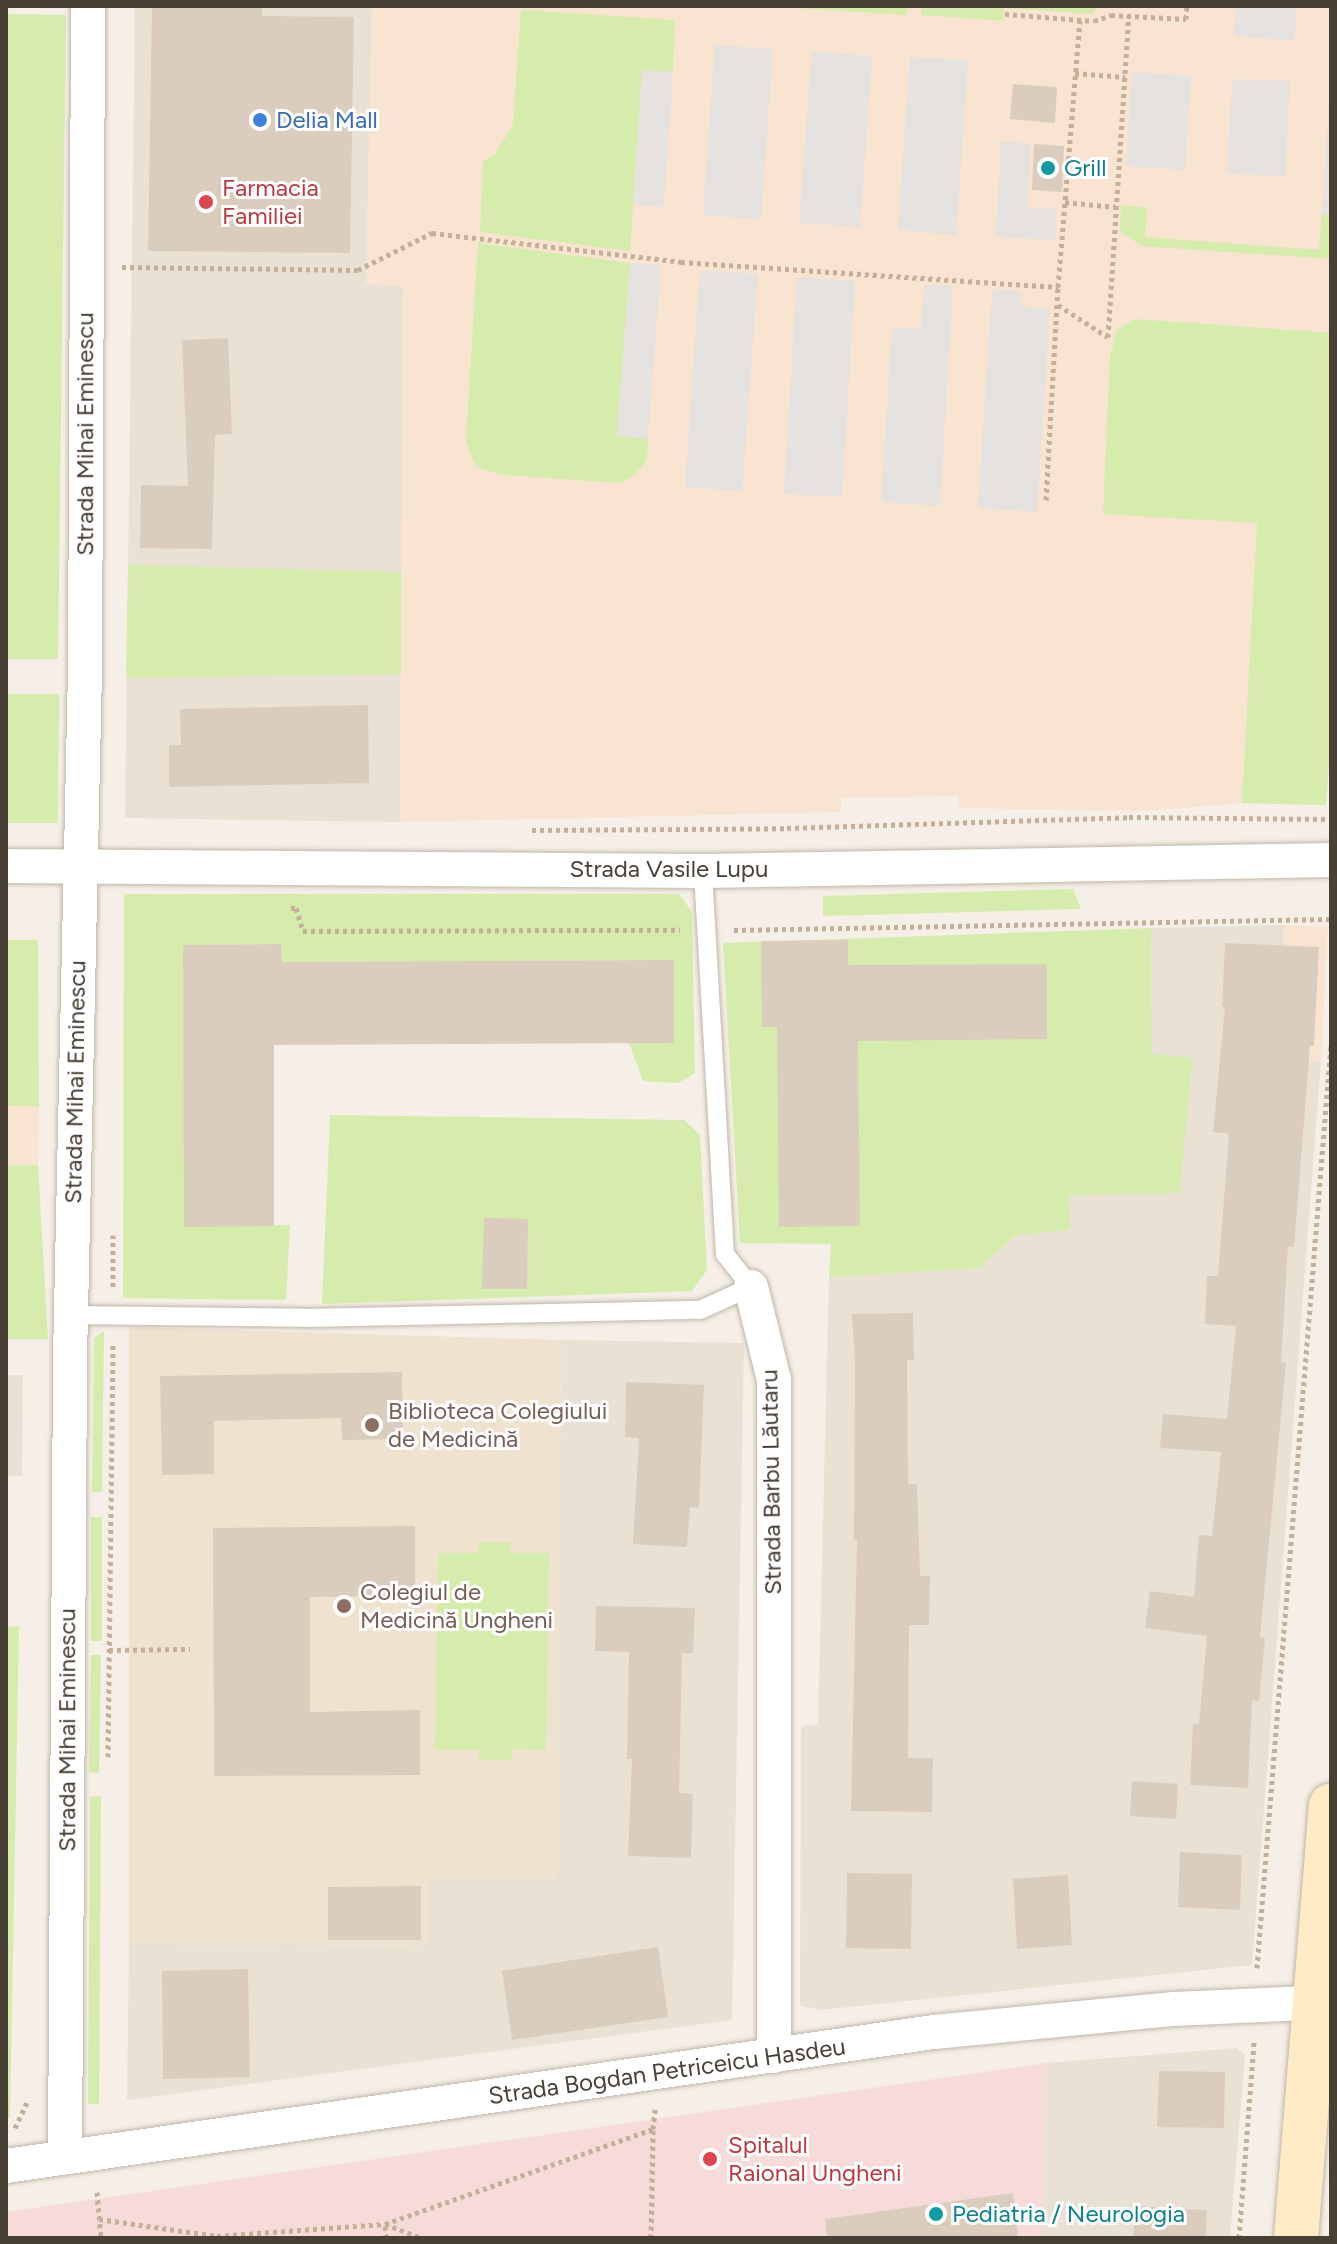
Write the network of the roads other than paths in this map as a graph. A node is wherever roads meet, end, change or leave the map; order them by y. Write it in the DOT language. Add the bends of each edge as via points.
graph roads {
  1 [pos="88,6"];
  2 [pos="1331,860"];
  3 [pos="81,865"];
  4 [pos="6,866"];
  5 [pos="703,871"];
  6 [pos="751,1287"];
  7 [pos="71,1315"];
  8 [pos="1331,1805"];
  9 [pos="1324,2002"];
  10 [pos="774,2056"];
  11 [pos="65,2157"];
  12 [pos="6,2166"];
  13 [pos="1296,2238"];
  1 -- 3 [label="street, Strada Mihai Eminescu"];
  2 -- 5 [label="street, Strada Vasile Lupu"];
  3 -- 4 [label="street, Strada Vasile Lupu"];
  3 -- 5 [label="street, Strada Vasile Lupu"];
  3 -- 7 [label="street, Strada Mihai Eminescu"];
  5 -- 6 [label="lane, Strada Barbu Lăutaru" via="725,1254"];
  6 -- 7 [label="lane" via="700,1310 306,1318"];
  6 -- 10 [label="street, Strada Barbu Lăutaru" via="774,1380"];
  7 -- 11 [label="street, Strada Mihai Eminescu"];
  8 -- 9 [label="main road"];
  9 -- 10 [label="street, Strada Bogdan Petriceicu Hasdeu" via="1116,2013"];
  9 -- 13 [label="main road"];
  10 -- 11 [label="street, Strada Bogdan Petriceicu Hasdeu"];
  11 -- 12 [label="street, Strada Bogdan Petriceicu Hasdeu"];
}
